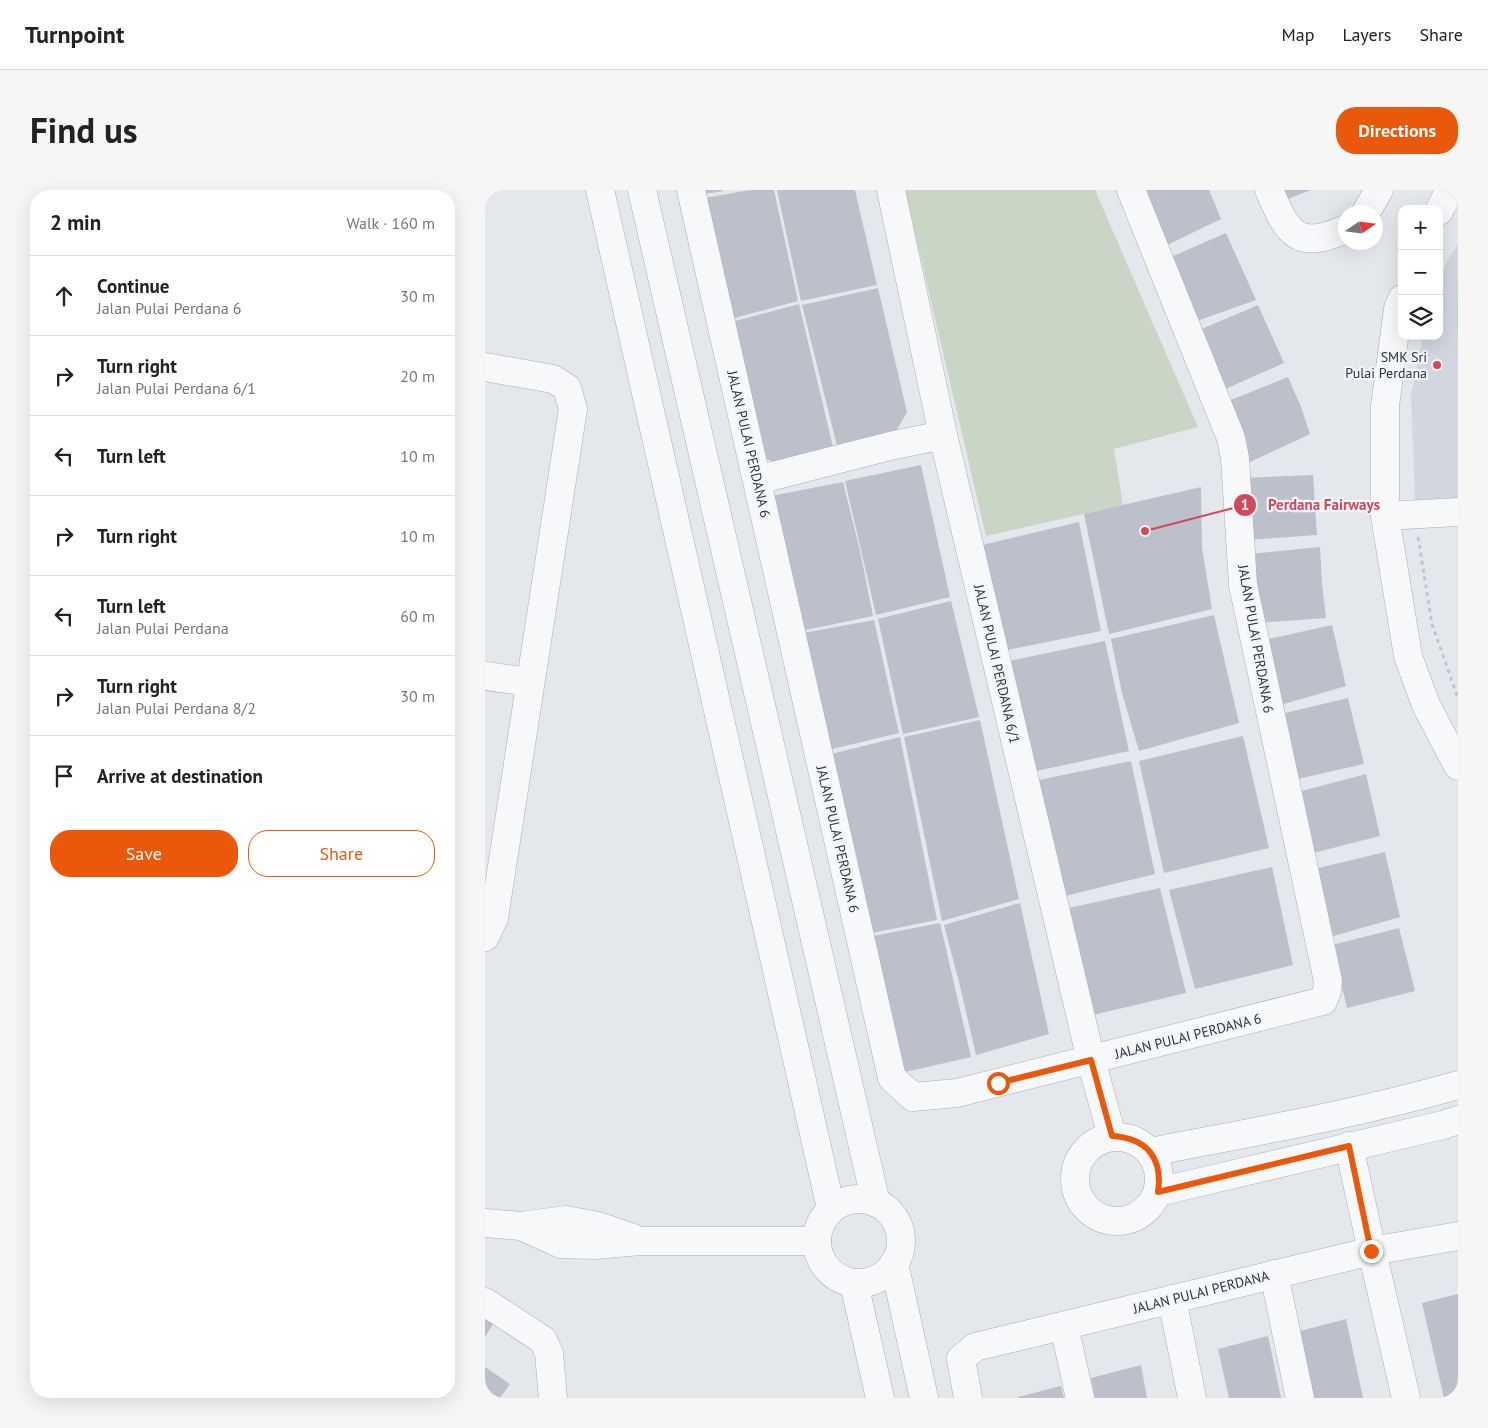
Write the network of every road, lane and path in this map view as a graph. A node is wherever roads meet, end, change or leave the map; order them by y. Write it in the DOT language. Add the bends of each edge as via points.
graph roads {
  1 [pos="600,190"];
  2 [pos="641,190"];
  3 [pos="691,190"];
  4 [pos="891,190"];
  5 [pos="1131,190"];
  6 [pos="1269,190"];
  7 [pos="1379,190"];
  8 [pos="1450,190"];
  9 [pos="1370,205"];
  10 [pos="1442,205"];
  11 [pos="1338,232"];
  12 [pos="1398,308"];
  13 [pos="485,367"];
  14 [pos="943,435"];
  15 [pos="757,480"];
  16 [pos="1458,512"];
  17 [pos="1414,514"];
  18 [pos="1385,516"];
  19 [pos="485,676"];
  20 [pos="530,682"];
  21 [pos="1458,698"];
  22 [pos="1458,766"];
  23 [pos="485,937"];
  24 [pos="1091,1060"];
  25 [pos="1458,1085"];
  26 [pos="1458,1120"];
  27 [pos="1112,1136"];
  28 [pos="1349,1146"];
  29 [pos="1150,1152"];
  30 [pos="1158,1192"];
  31 [pos="876,1203"];
  32 [pos="831,1209"];
  33 [pos="485,1223"];
  34 [pos="1458,1236"];
  35 [pos="817,1241"];
  36 [pos="1371,1251"];
  37 [pos="894,1263"];
  38 [pos="1274,1274"];
  39 [pos="854,1283"];
  40 [pos="1172,1299"];
  41 [pos="485,1302"];
  42 [pos="1065,1326"];
  43 [pos="553,1398"];
  44 [pos="880,1398"];
  45 [pos="924,1398"];
  46 [pos="968,1398"];
  47 [pos="1080,1398"];
  48 [pos="1192,1398"];
  49 [pos="1301,1398"];
  50 [pos="1406,1398"];
  1 -- 32 [label="street"];
  2 -- 31 [label="street"];
  3 -- 15 [label="street, JALAN PULAI PERDANA 6"];
  4 -- 14 [label="street, JALAN PULAI PERDANA 6/1"];
  5 -- 24 [label="street, JALAN PULAI PERDANA 6" via="1231,438 1243,585 1327,991 1323,1001"];
  6 -- 11 [label="street" via="1290,229 1303,238 1318,239"];
  7 -- 9 [label="street"];
  8 -- 10 [label="street"];
  12 -- 18 [label="street" via="1385,406"];
  13 -- 20 [label="street" via="553,379 567,388 573,409"];
  14 -- 15 [label="street"];
  14 -- 24 [label="street, JALAN PULAI PERDANA 6/1"];
  15 -- 24 [label="street, JALAN PULAI PERDANA 6" via="892,1078 913,1097 957,1093"];
  16 -- 17 [label="street"];
  17 -- 18 [label="street"];
  17 -- 21 [label="path" via="1432,624"];
  18 -- 22 [label="street" via="1408,656 1426,705"];
  19 -- 20 [label="street"];
  20 -- 23 [label="street" via="494,918"];
  24 -- 27 [label="street, JALAN PULAI PERDANA 6/1"];
  25 -- 29 [label="street" via="1316,1120"];
  26 -- 28 [label="street"];
  27 -- 29 [label="street" via="1139,1142"];
  27 -- 30 [label="street" via="1087,1148 1075,1173 1075,1187 1089,1212 1115,1222 1129,1220 1151,1205"];
  28 -- 30 [label="street"];
  28 -- 36 [label="street"];
  29 -- 30 [label="street" via="1160,1178"];
  31 -- 32 [label="street" via="853,1199"];
  31 -- 37 [label="street" via="890,1214 899,1229 899,1252"];
  32 -- 35 [label="street" via="818,1229"];
  33 -- 35 [label="street" via="521,1226 561,1244"];
  34 -- 36 [label="street, JALAN PULAI PERDANA"];
  35 -- 39 [label="street" via="824,1264 843,1280"];
  36 -- 38 [label="street, JALAN PULAI PERDANA"];
  36 -- 50 [label="street"];
  37 -- 39 [label="street" via="877,1279"];
  37 -- 45 [label="street"];
  38 -- 40 [label="street, JALAN PULAI PERDANA"];
  38 -- 49 [label="street"];
  39 -- 44 [label="street"];
  40 -- 42 [label="street, JALAN PULAI PERDANA"];
  40 -- 48 [label="street"];
  41 -- 43 [label="street" via="543,1340 549,1353"];
  42 -- 46 [label="street, JALAN PULAI PERDANA" via="975,1347 961,1358"];
  42 -- 47 [label="street"];
}
